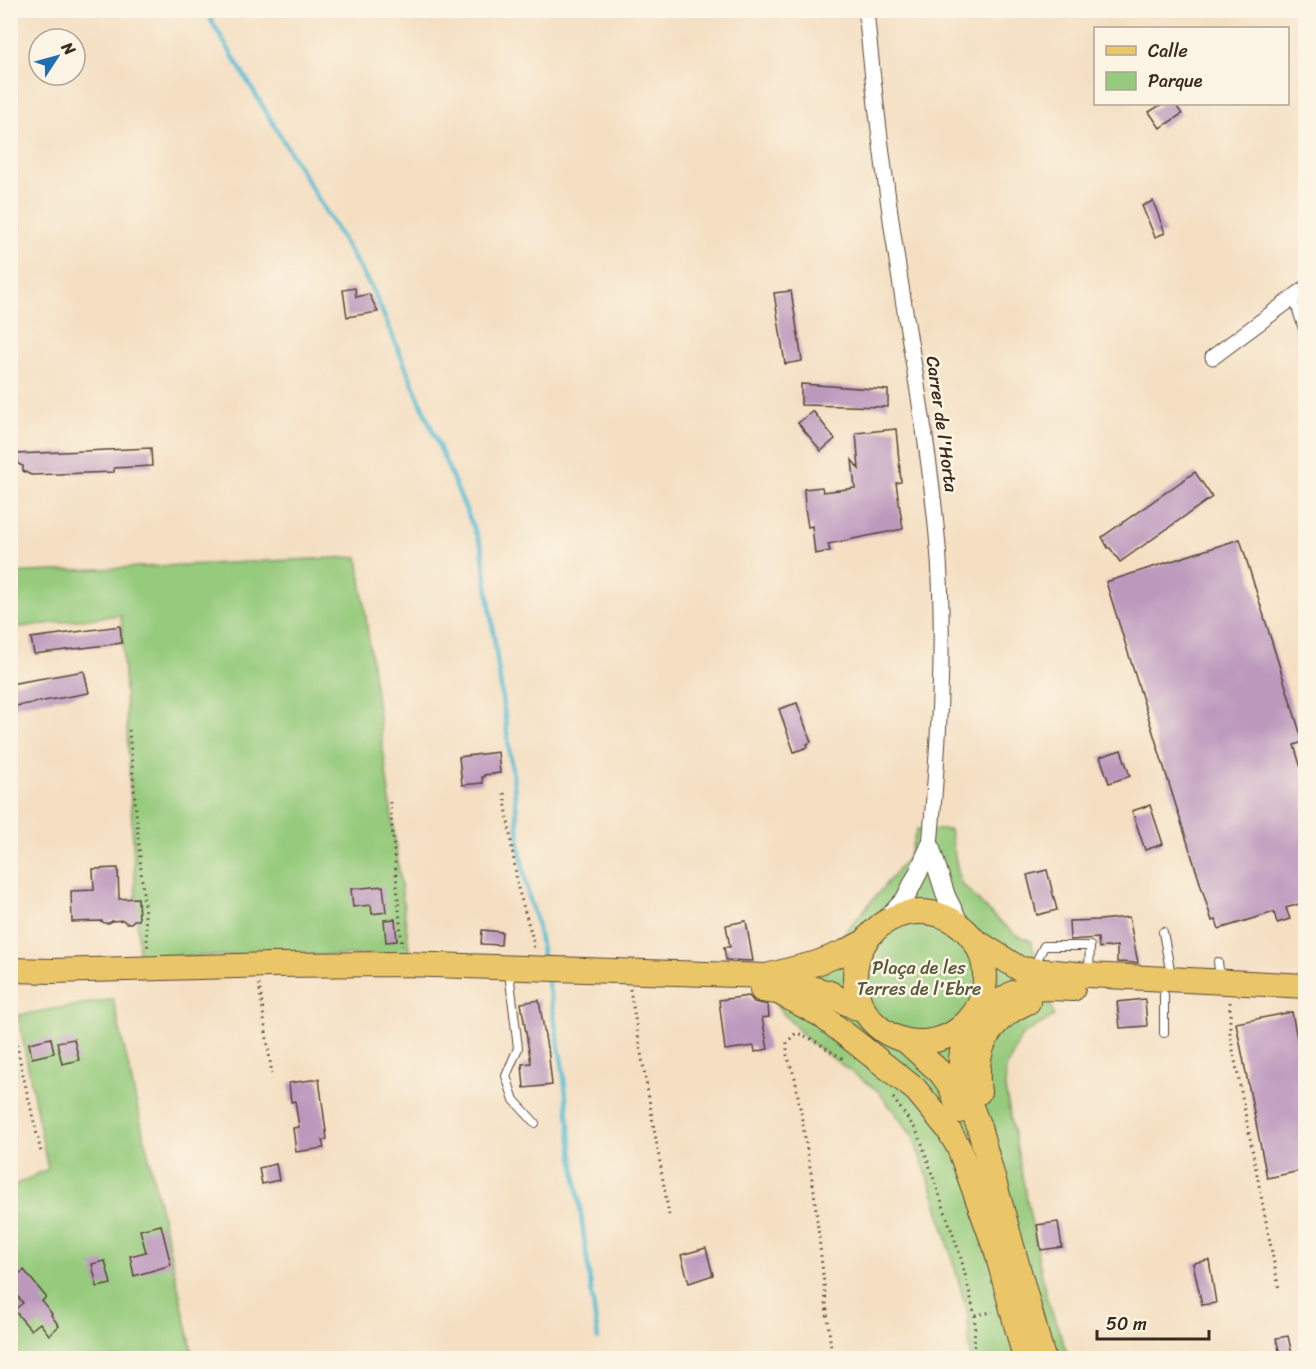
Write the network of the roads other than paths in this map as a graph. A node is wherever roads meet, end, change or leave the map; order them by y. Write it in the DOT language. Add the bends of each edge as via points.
graph roads {
  1 [pos="866,10"];
  2 [pos="1299,293"];
  3 [pos="1305,338"];
  4 [pos="1213,357"];
  5 [pos="930,846"];
  6 [pos="884,922"];
  7 [pos="1163,932"];
  8 [pos="968,933"];
  9 [pos="864,942"];
  10 [pos="498,965"];
  11 [pos="10,970"];
  12 [pos="636,972"];
  13 [pos="767,976"];
  14 [pos="1223,981"];
  15 [pos="1094,983"];
  16 [pos="1305,986"];
  17 [pos="1168,987"];
  18 [pos="1305,1002"];
  19 [pos="864,1011"];
  20 [pos="972,1017"];
  21 [pos="1164,1034"];
  22 [pos="906,1041"];
  23 [pos="535,1123"];
  24 [pos="979,1127"];
  25 [pos="992,1239"];
  26 [pos="1025,1359"];
  27 [pos="1043,1359"];
  1 -- 5 [label="street, Carrer de l'Horta" via="885,177 925,438 939,560 941,662"];
  2 -- 3 [label="lane"];
  2 -- 4 [label="street"];
  5 -- 6 [label="street" via="904,900"];
  5 -- 8 [label="street" via="946,896"];
  6 -- 8 [label="main road" via="901,914 928,912 946,917"];
  6 -- 9 [label="main road"];
  7 -- 17 [label="lane"];
  8 -- 15 [label="main road" via="1020,969"];
  8 -- 20 [label="main road" via="982,957 985,975 983,994"];
  9 -- 13 [label="main road" via="818,963"];
  9 -- 19 [label="main road" via="854,977"];
  10 -- 11 [label="main road" via="367,960"];
  10 -- 12 [label="main road"];
  10 -- 23 [label="lane" via="519,1048 506,1076 514,1100"];
  12 -- 13 [label="main road"];
  12 -- 25 [label="main road" via="682,985 778,992 821,1015 852,1038 916,1090 948,1129 959,1148"];
  13 -- 19 [label="main road" via="830,993"];
  14 -- 16 [label="main road"];
  14 -- 17 [label="main road"];
  14 -- 18 [label="main road"];
  15 -- 17 [label="main road"];
  15 -- 20 [label="main road" via="1013,993"];
  15 -- 24 [label="main road" via="1041,997 1000,1019 981,1047"];
  17 -- 21 [label="lane"];
  19 -- 22 [label="main road" via="882,1030"];
  20 -- 22 [label="main road" via="939,1040"];
  20 -- 24 [label="main road" via="961,1060"];
  22 -- 25 [label="main road" via="951,1086 974,1160"];
  24 -- 27 [label="main road"];
  25 -- 26 [label="main road"];
}
